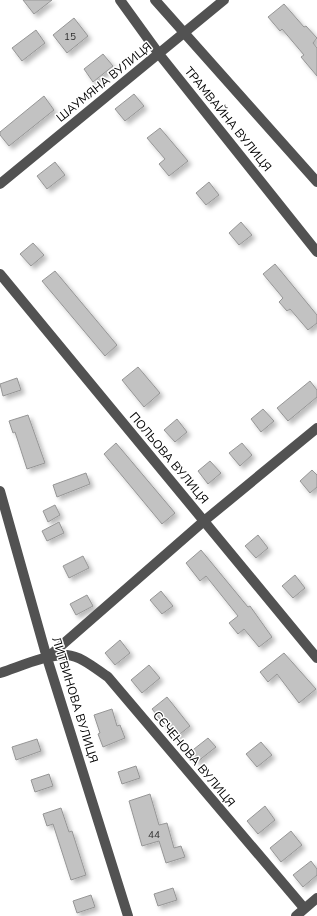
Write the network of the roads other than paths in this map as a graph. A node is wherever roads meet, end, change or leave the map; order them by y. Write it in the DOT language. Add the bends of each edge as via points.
graph roads {
  1 [pos="120,0"];
  2 [pos="155,0"];
  3 [pos="224,0"];
  4 [pos="184,34"];
  5 [pos="159,54"];
  6 [pos="317,182"];
  7 [pos="0,184"];
  8 [pos="317,252"];
  9 [pos="0,274"];
  10 [pos="317,428"];
  11 [pos="0,491"];
  12 [pos="204,521"];
  13 [pos="48,658"];
  14 [pos="317,658"];
  15 [pos="0,673"];
  16 [pos="317,898"];
  17 [pos="304,908"];
  18 [pos="128,916"];
  19 [pos="296,916"];
  1 -- 5 [label="street, ТРАМВАЙНА ВУЛИЦЯ"];
  2 -- 4 [label="street, ТРАМВАЙНА ВУЛИЦЯ"];
  3 -- 4 [label="street, ШАУМЯНА ВУЛИЦЯ"];
  4 -- 5 [label="street, ШАУМЯНА ВУЛИЦЯ"];
  4 -- 6 [label="street, ТРАМВАЙНА ВУЛИЦЯ"];
  5 -- 7 [label="street, ШАУМЯНА ВУЛИЦЯ"];
  5 -- 8 [label="street, ТРАМВАЙНА ВУЛИЦЯ"];
  9 -- 12 [label="street, ПОЛЬОВА ВУЛИЦЯ"];
  10 -- 12 [label="street"];
  11 -- 13 [label="street, ЛИТВИНОВА ВУЛИЦЯ"];
  12 -- 13 [label="street"];
  12 -- 14 [label="street, ПОЛЬОВА ВУЛИЦЯ"];
  13 -- 15 [label="street"];
  13 -- 17 [label="street, СЄЧЕНОВА ВУЛИЦЯ" via="67,655 86,662 108,677"];
  13 -- 18 [label="street, ЛИТВИНОВА ВУЛИЦЯ"];
  16 -- 17 [label="street"];
  17 -- 19 [label="street"];
}
